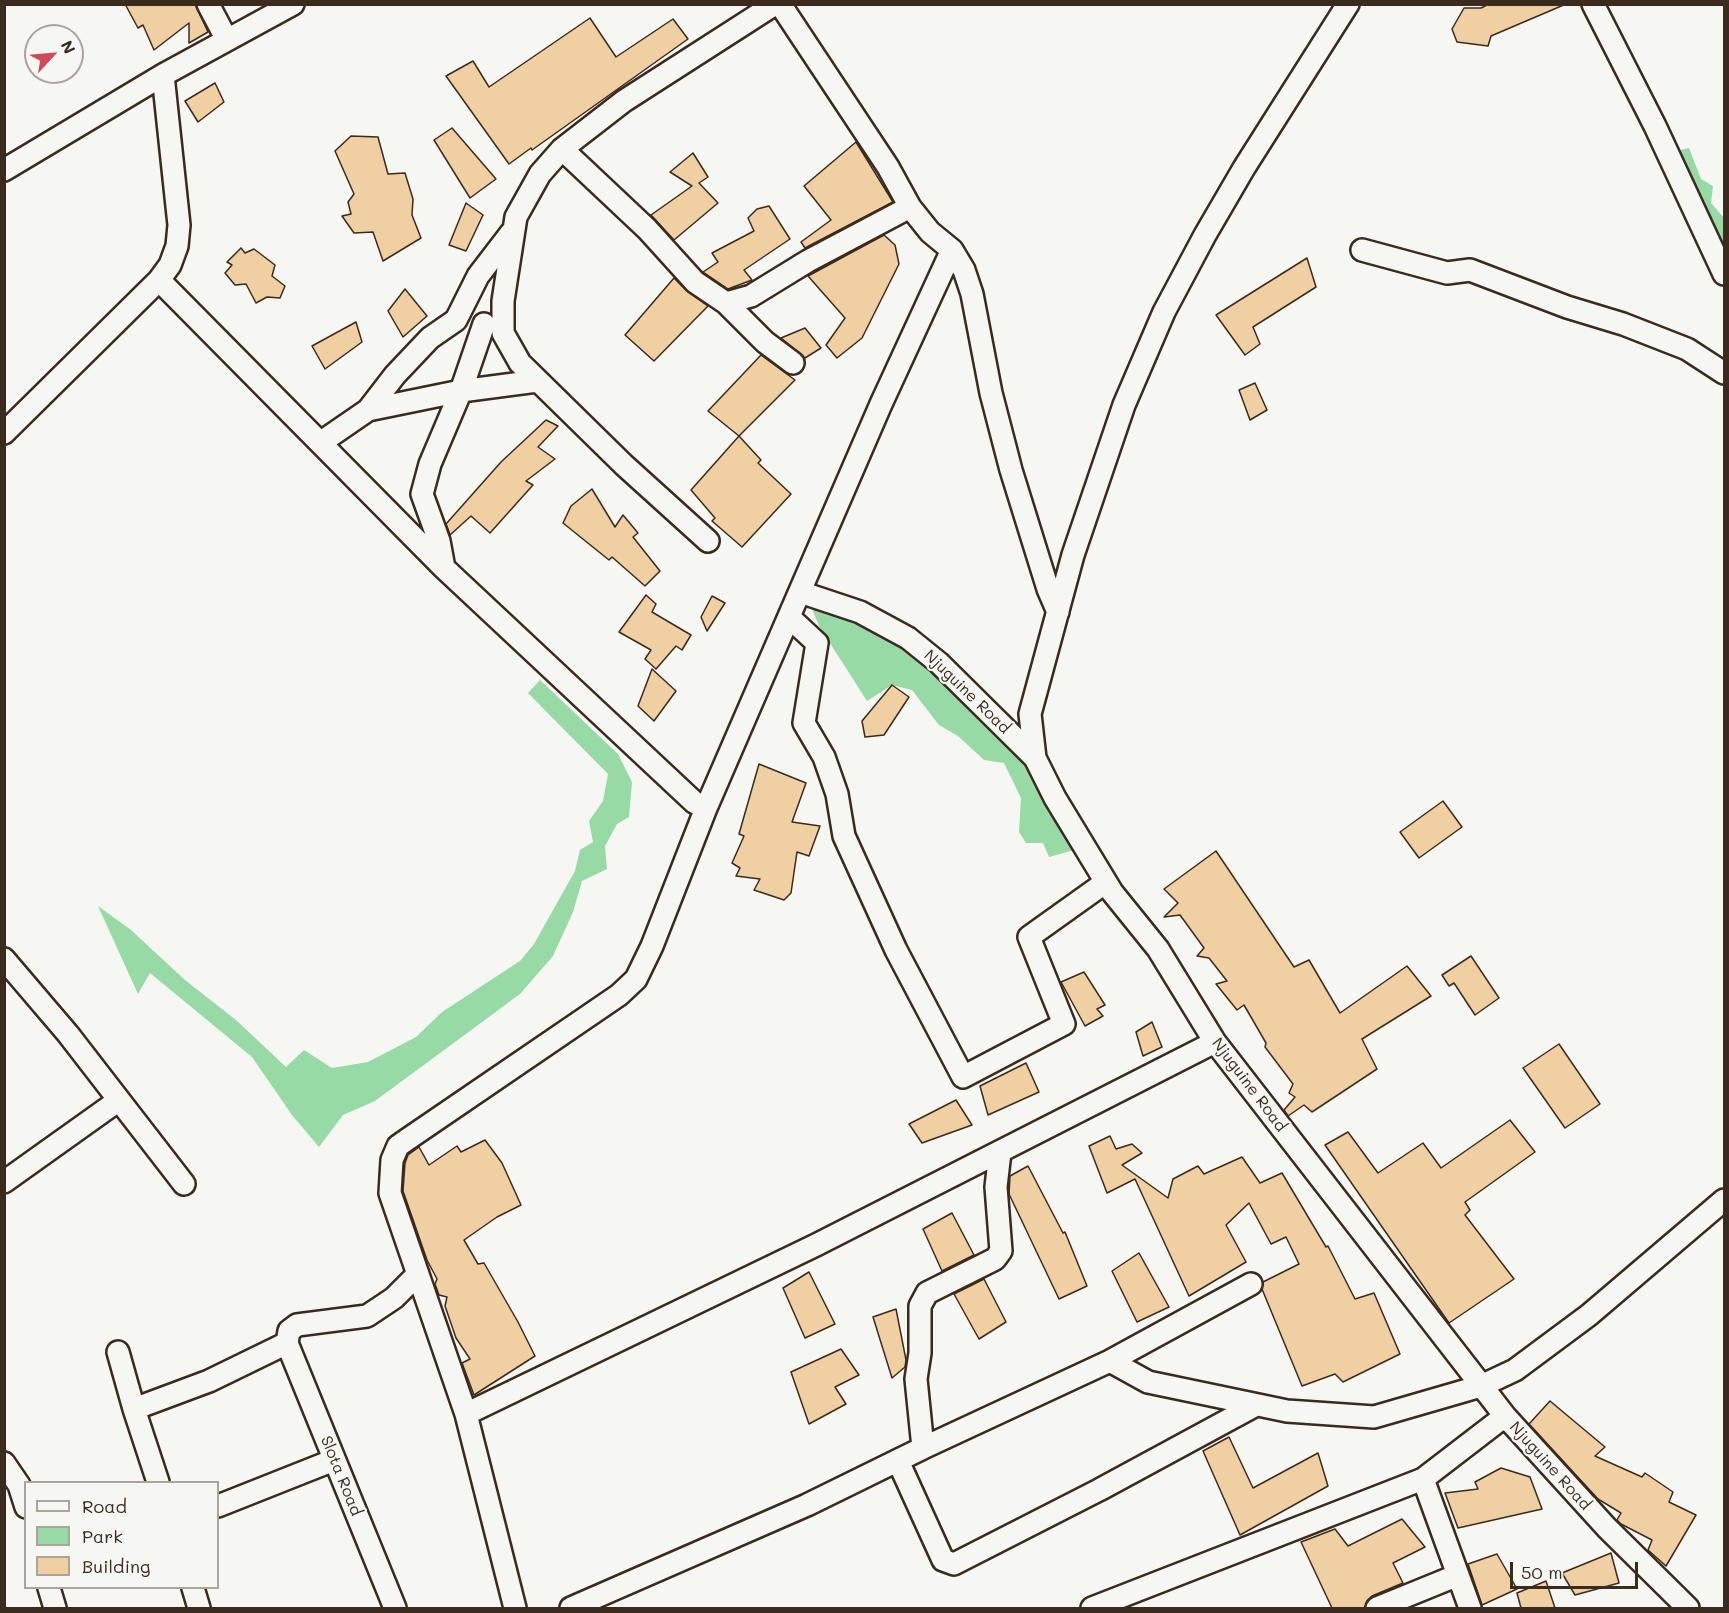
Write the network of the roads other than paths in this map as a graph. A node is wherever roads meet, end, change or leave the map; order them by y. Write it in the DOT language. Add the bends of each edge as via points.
graph roads {
  1 [pos="208,4"];
  2 [pos="293,4"];
  3 [pos="775,4"];
  4 [pos="780,4"];
  5 [pos="1348,4"];
  6 [pos="1593,4"];
  7 [pos="227,40"];
  8 [pos="163,75"];
  9 [pos="562,149"];
  10 [pos="4,170"];
  11 [pos="910,207"];
  12 [pos="514,229"];
  13 [pos="952,250"];
  14 [pos="1362,250"];
  15 [pos="1725,274"];
  16 [pos="159,280"];
  17 [pos="726,303"];
  18 [pos="460,312"];
  19 [pos="484,324"];
  20 [pos="503,333"];
  21 [pos="793,363"];
  22 [pos="1725,373"];
  23 [pos="537,381"];
  24 [pos="461,391"];
  25 [pos="368,410"];
  26 [pos="4,433"];
  27 [pos="320,442"];
  28 [pos="708,541"];
  29 [pos="444,568"];
  30 [pos="800,592"];
  31 [pos="1058,612"];
  32 [pos="789,617"];
  33 [pos="1035,758"];
  34 [pos="706,808"];
  35 [pos="1106,882"];
  36 [pos="4,959"];
  37 [pos="1215,1042"];
  38 [pos="119,1100"];
  39 [pos="1000,1152"];
  40 [pos="4,1182"];
  41 [pos="184,1184"];
  42 [pos="1725,1200"];
  43 [pos="418,1274"];
  44 [pos="1251,1284"];
  45 [pos="287,1343"];
  46 [pos="118,1353"];
  47 [pos="1110,1361"];
  48 [pos="1481,1386"];
  49 [pos="1257,1405"];
  50 [pos="134,1409"];
  51 [pos="466,1414"];
  52 [pos="1505,1416"];
  53 [pos="923,1448"];
  54 [pos="334,1460"];
  55 [pos="898,1461"];
  56 [pos="4,1463"];
  57 [pos="1423,1479"];
  58 [pos="158,1481"];
  59 [pos="24,1501"];
  60 [pos="219,1506"];
  61 [pos="1458,1575"];
  62 [pos="50,1589"];
  63 [pos="194,1589"];
  64 [pos="55,1608"];
  65 [pos="200,1608"];
  66 [pos="395,1608"];
  67 [pos="515,1608"];
  68 [pos="571,1608"];
  69 [pos="1092,1608"];
  70 [pos="1377,1608"];
  71 [pos="1470,1608"];
  72 [pos="1688,1608"];
  1 -- 7 [label="street"];
  2 -- 7 [label="street"];
  3 -- 9 [label="street" via="624,101"];
  4 -- 11 [label="street" via="888,167"];
  5 -- 31 [label="street" via="1244,168 1164,312 1124,405 1073,555"];
  6 -- 15 [label="street"];
  7 -- 8 [label="street"];
  8 -- 10 [label="street"];
  8 -- 16 [label="street" via="179,225 177,246"];
  9 -- 12 [label="street" via="540,174 516,217"];
  9 -- 17 [label="street" via="647,229 695,282"];
  11 -- 13 [label="street" via="930,232"];
  11 -- 17 [label="street" via="751,296"];
  12 -- 18 [label="street" via="478,276"];
  12 -- 20 [label="street" via="503,301"];
  13 -- 30 [label="street"];
  13 -- 31 [label="street" via="972,294 1011,470 1047,589"];
  14 -- 22 [label="street" via="1447,273 1470,270 1687,349"];
  16 -- 26 [label="street"];
  16 -- 27 [label="street"];
  17 -- 21 [label="street" via="765,342"];
  18 -- 19 [label="street"];
  18 -- 25 [label="street" via="395,375"];
  19 -- 20 [label="street"];
  19 -- 24 [label="street"];
  20 -- 23 [label="street" via="520,363"];
  23 -- 24 [label="street"];
  23 -- 28 [label="street"];
  24 -- 25 [label="street"];
  24 -- 29 [label="street" via="430,464 422,494"];
  25 -- 27 [label="street"];
  27 -- 29 [label="street"];
  29 -- 34 [label="street" via="686,794"];
  30 -- 32 [label="street"];
  30 -- 33 [label="street, Njuguine Road" via="860,612 908,638 939,663"];
  31 -- 33 [label="street" via="1030,714"];
  32 -- 34 [label="street"];
  32 -- 35 [label="street" via="818,643 804,723 824,757 837,794 844,836 896,950 963,1077 1064,1024 1029,937"];
  33 -- 35 [label="street, Njuguine Road"];
  34 -- 43 [label="street" via="636,979 619,995 398,1146 389,1172 390,1193"];
  35 -- 37 [label="street, Njuguine Road" via="1158,949"];
  36 -- 38 [label="street"];
  37 -- 39 [label="street"];
  37 -- 48 [label="street, Njuguine Road"];
  38 -- 40 [label="street"];
  38 -- 41 [label="street"];
  39 -- 51 [label="street"];
  39 -- 53 [label="street" via="996,1187 1001,1251 995,1259 927,1293 920,1306 916,1379"];
  42 -- 48 [label="street" via="1588,1315 1515,1370"];
  43 -- 45 [label="street" via="394,1298 367,1316 297,1325 289,1331"];
  43 -- 51 [label="street"];
  44 -- 47 [label="street"];
  45 -- 50 [label="street" via="209,1381"];
  45 -- 54 [label="street, Slota Road"];
  46 -- 50 [label="street"];
  47 -- 49 [label="street" via="1148,1382"];
  47 -- 53 [label="street"];
  48 -- 49 [label="street" via="1374,1417"];
  48 -- 52 [label="street, Njuguine Road"];
  49 -- 55 [label="street" via="954,1564 943,1560"];
  50 -- 58 [label="street"];
  51 -- 67 [label="street"];
  52 -- 57 [label="street"];
  52 -- 72 [label="street, Njuguine Road" via="1607,1528"];
  53 -- 55 [label="street"];
  54 -- 60 [label="street"];
  54 -- 66 [label="street, Slota Road"];
  55 -- 68 [label="street"];
  56 -- 59 [label="street" via="19,1485"];
  57 -- 61 [label="street"];
  57 -- 69 [label="street"];
  61 -- 70 [label="street"];
  61 -- 71 [label="street"];
  62 -- 64 [label="street"];
  63 -- 65 [label="street"];
}
